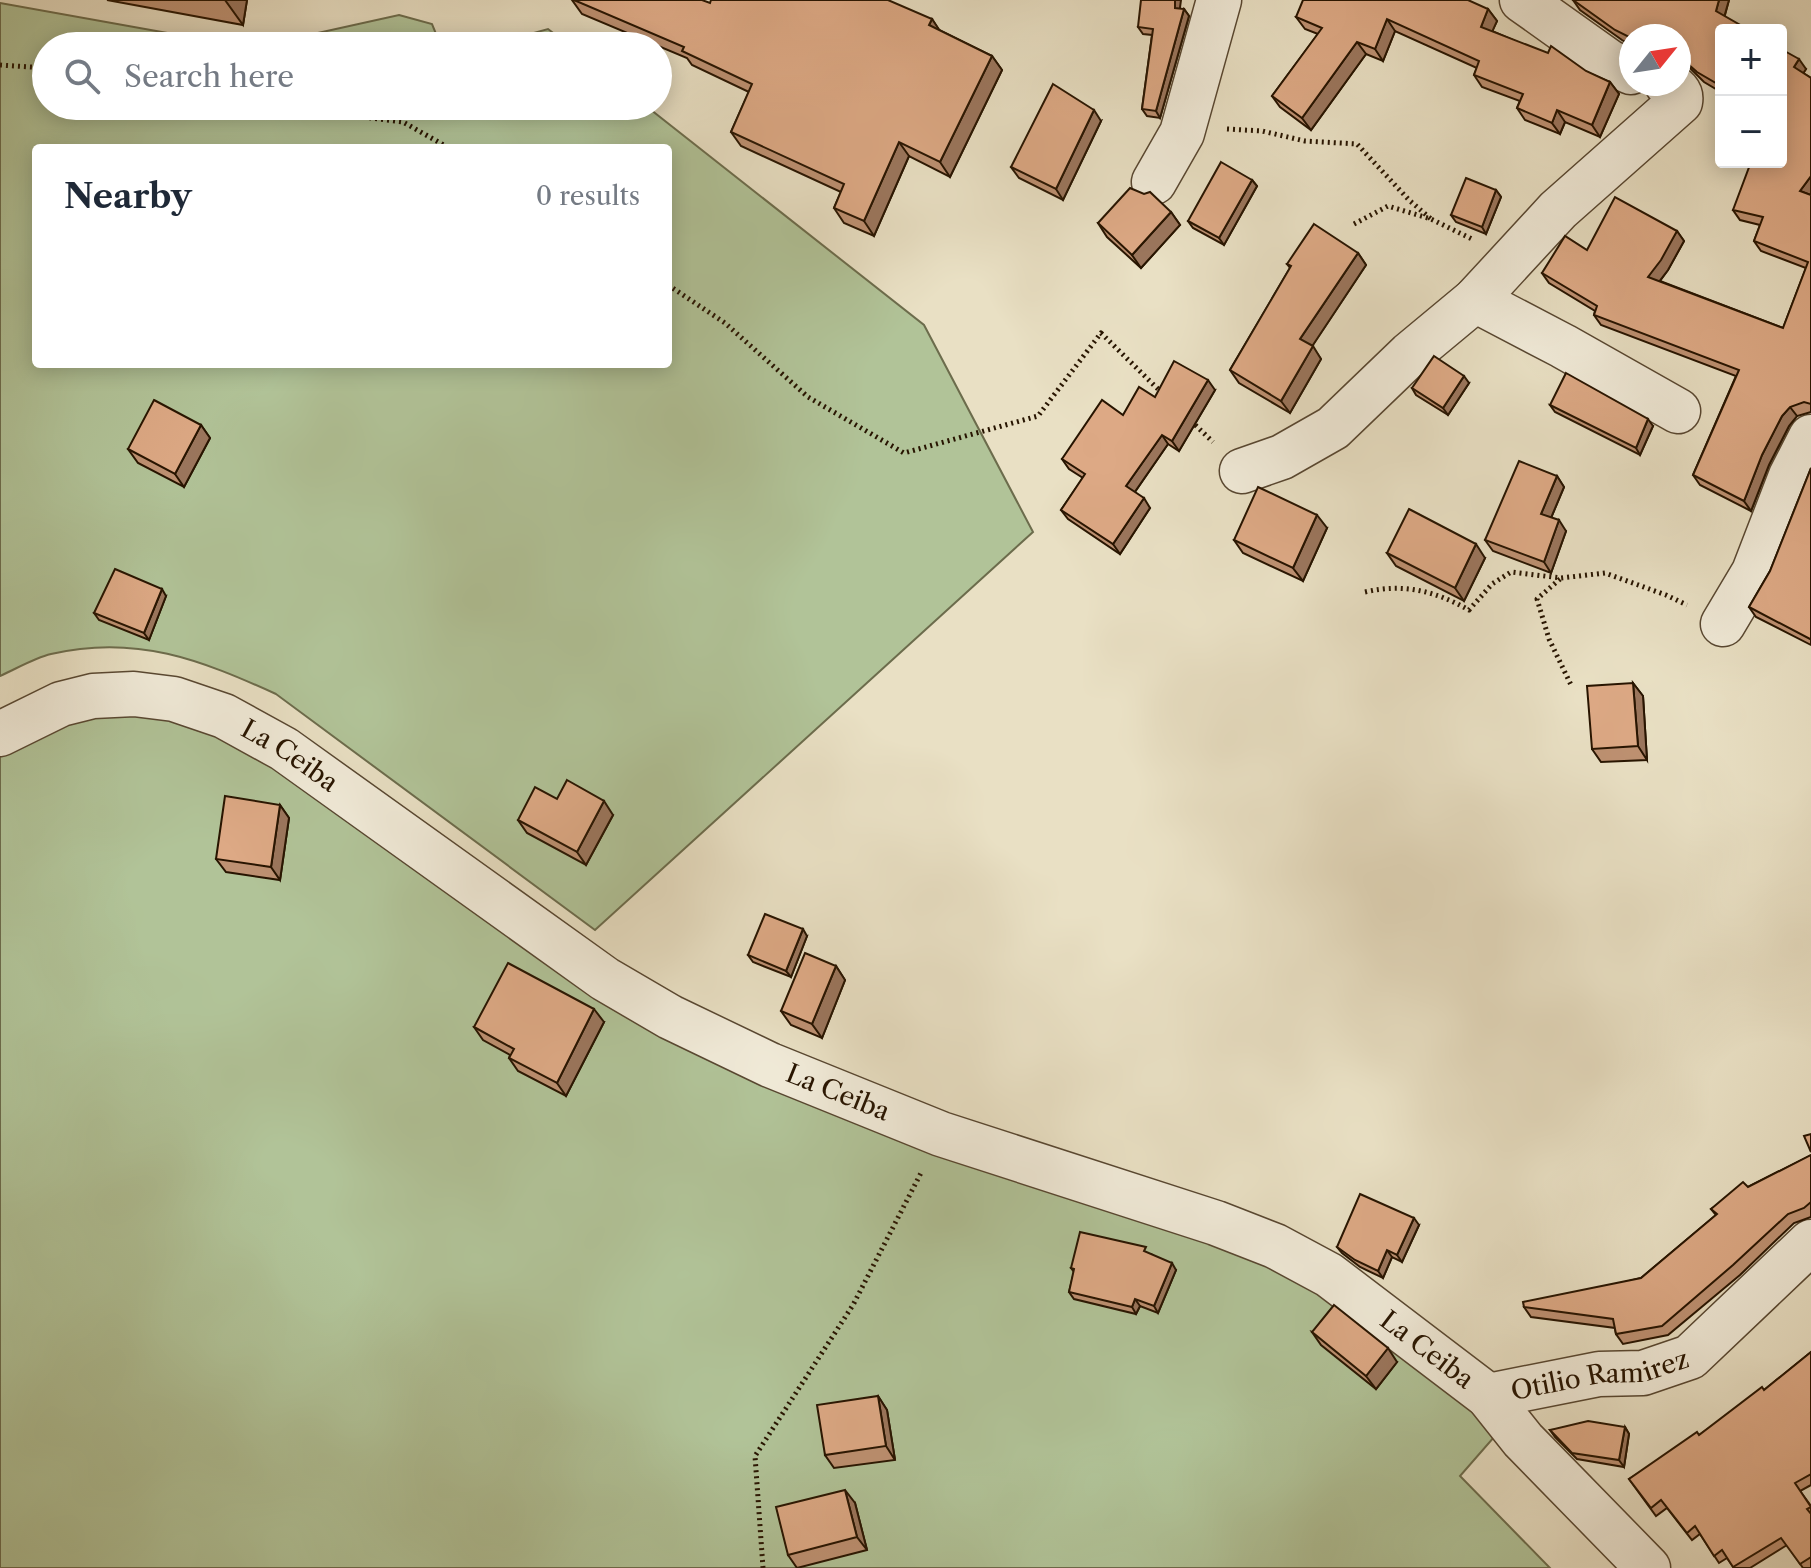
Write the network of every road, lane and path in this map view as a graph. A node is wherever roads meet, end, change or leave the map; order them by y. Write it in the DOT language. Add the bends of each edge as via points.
graph roads {
  1 [pos="1219,0"];
  2 [pos="1548,8"];
  3 [pos="0,65"];
  4 [pos="32,67"];
  5 [pos="1619,67"];
  6 [pos="1681,96"];
  7 [pos="387,120"];
  8 [pos="1182,133"];
  9 [pos="442,144"];
  10 [pos="1154,182"];
  11 [pos="1431,219"];
  12 [pos="1354,224"];
  13 [pos="1514,257"];
  14 [pos="672,288"];
  15 [pos="1475,300"];
  16 [pos="1166,396"];
  17 [pos="1678,411"];
  18 [pos="1188,418"];
  19 [pos="1811,437"];
  20 [pos="1242,471"];
  21 [pos="1561,578"];
  22 [pos="1365,592"];
  23 [pos="1723,624"];
  24 [pos="1572,687"];
  25 [pos="0,734"];
  26 [pos="941,1134"];
  27 [pos="1811,1242"];
  28 [pos="1488,1396"];
  29 [pos="763,1568"];
  30 [pos="1648,1568"];
  1 -- 8 [label="street"];
  2 -- 5 [label="street"];
  3 -- 4 [label="path"];
  6 -- 13 [label="street"];
  7 -- 9 [label="path" via="403,122"];
  8 -- 10 [label="street"];
  8 -- 11 [label="path" via="1262,131 1305,141 1357,144"];
  11 -- 12 [label="path" via="1388,206"];
  11 -- 13 [label="path"];
  13 -- 15 [label="street"];
  14 -- 16 [label="path" via="725,323 808,397 904,453 1038,416 1101,333"];
  15 -- 17 [label="street"];
  15 -- 20 [label="street" via="1333,428 1282,457"];
  18 -- 20 [label="path"];
  19 -- 23 [label="street" via="1754,572"];
  21 -- 22 [label="path" via="1511,572 1469,610 1441,595 1388,587"];
  21 -- 23 [label="path" via="1605,573 1666,595"];
  21 -- 24 [label="path" via="1537,599"];
  25 -- 26 [label="street, La Ceiba" via="61,704 93,696 174,699 224,716 284,749 605,979 670,1017 770,1065"];
  26 -- 28 [label="street, La Ceiba" via="1275,1246 1329,1275"];
  26 -- 29 [label="path" via="853,1305 755,1456"];
  27 -- 28 [label="street, Otilio Ramirez" via="1690,1357 1643,1373 1599,1374"];
  28 -- 30 [label="street, La Ceiba" via="1523,1440"];
}
